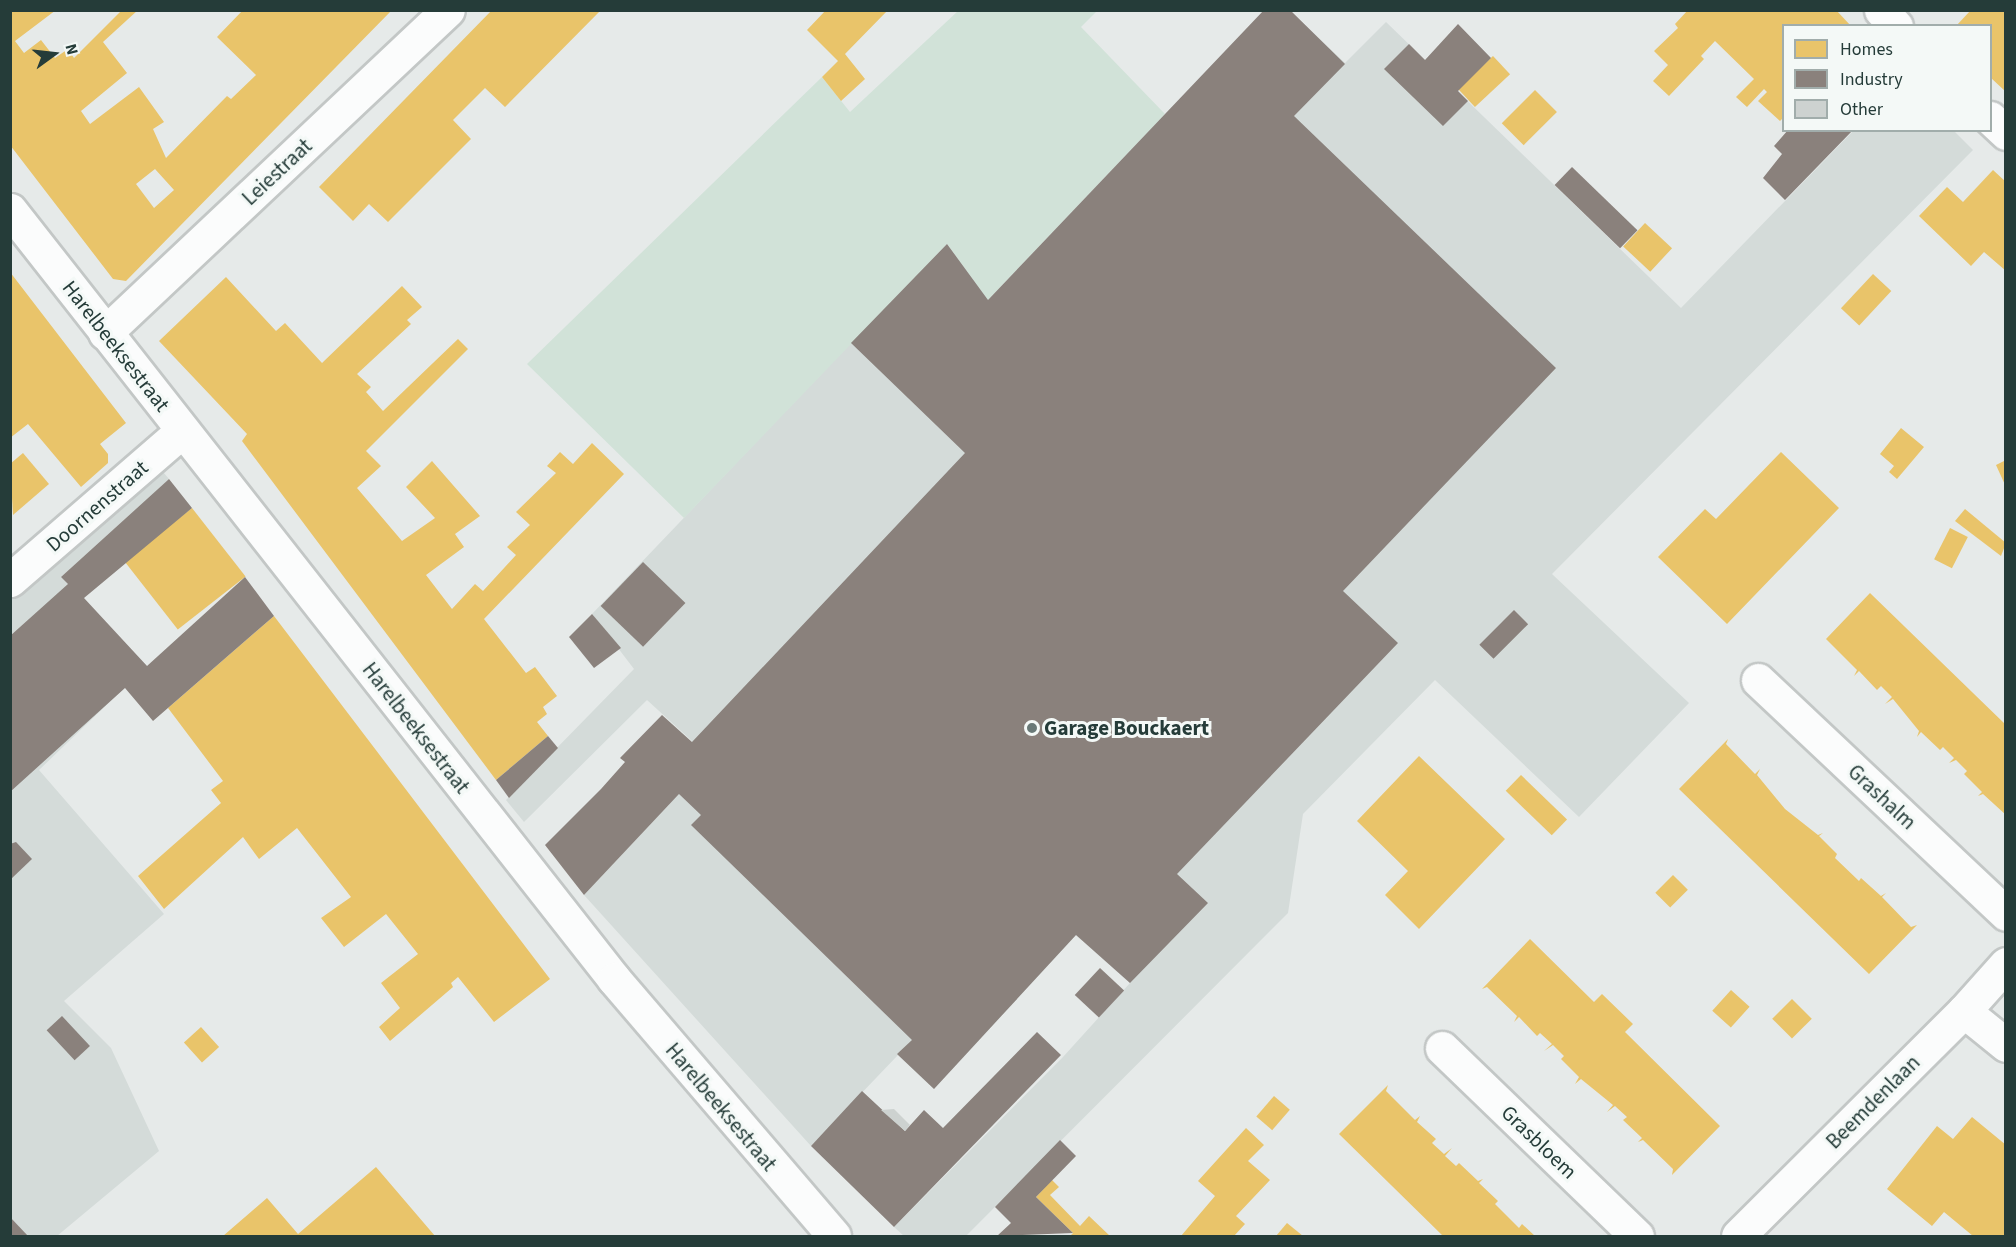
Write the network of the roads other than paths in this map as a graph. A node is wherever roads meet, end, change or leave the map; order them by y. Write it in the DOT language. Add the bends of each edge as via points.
graph roads {
  1 [pos="448,10"];
  2 [pos="1881,10"];
  3 [pos="1894,24"];
  4 [pos="1992,120"];
  5 [pos="2006,133"];
  6 [pos="10,210"];
  7 [pos="105,333"];
  8 [pos="182,431"];
  9 [pos="10,580"];
  10 [pos="1758,680"];
  11 [pos="2006,914"];
  12 [pos="2006,964"];
  13 [pos="1964,1011"];
  14 [pos="2006,1045"];
  15 [pos="1442,1048"];
  16 [pos="834,1236"];
  17 [pos="1637,1236"];
  18 [pos="1738,1236"];
  1 -- 7 [label="street, Leiestraat"];
  2 -- 3 [label="street"];
  4 -- 5 [label="street"];
  6 -- 7 [label="street, Harelbeeksestraat"];
  7 -- 8 [label="street, Harelbeeksestraat"];
  8 -- 9 [label="street, Doornenstraat"];
  8 -- 16 [label="street, Harelbeeksestraat" via="614,979"];
  10 -- 11 [label="street, Grashalm"];
  12 -- 13 [label="street, Beemdenlaan"];
  13 -- 14 [label="street"];
  13 -- 18 [label="street, Beemdenlaan"];
  15 -- 17 [label="street, Grasbloem"];
}
